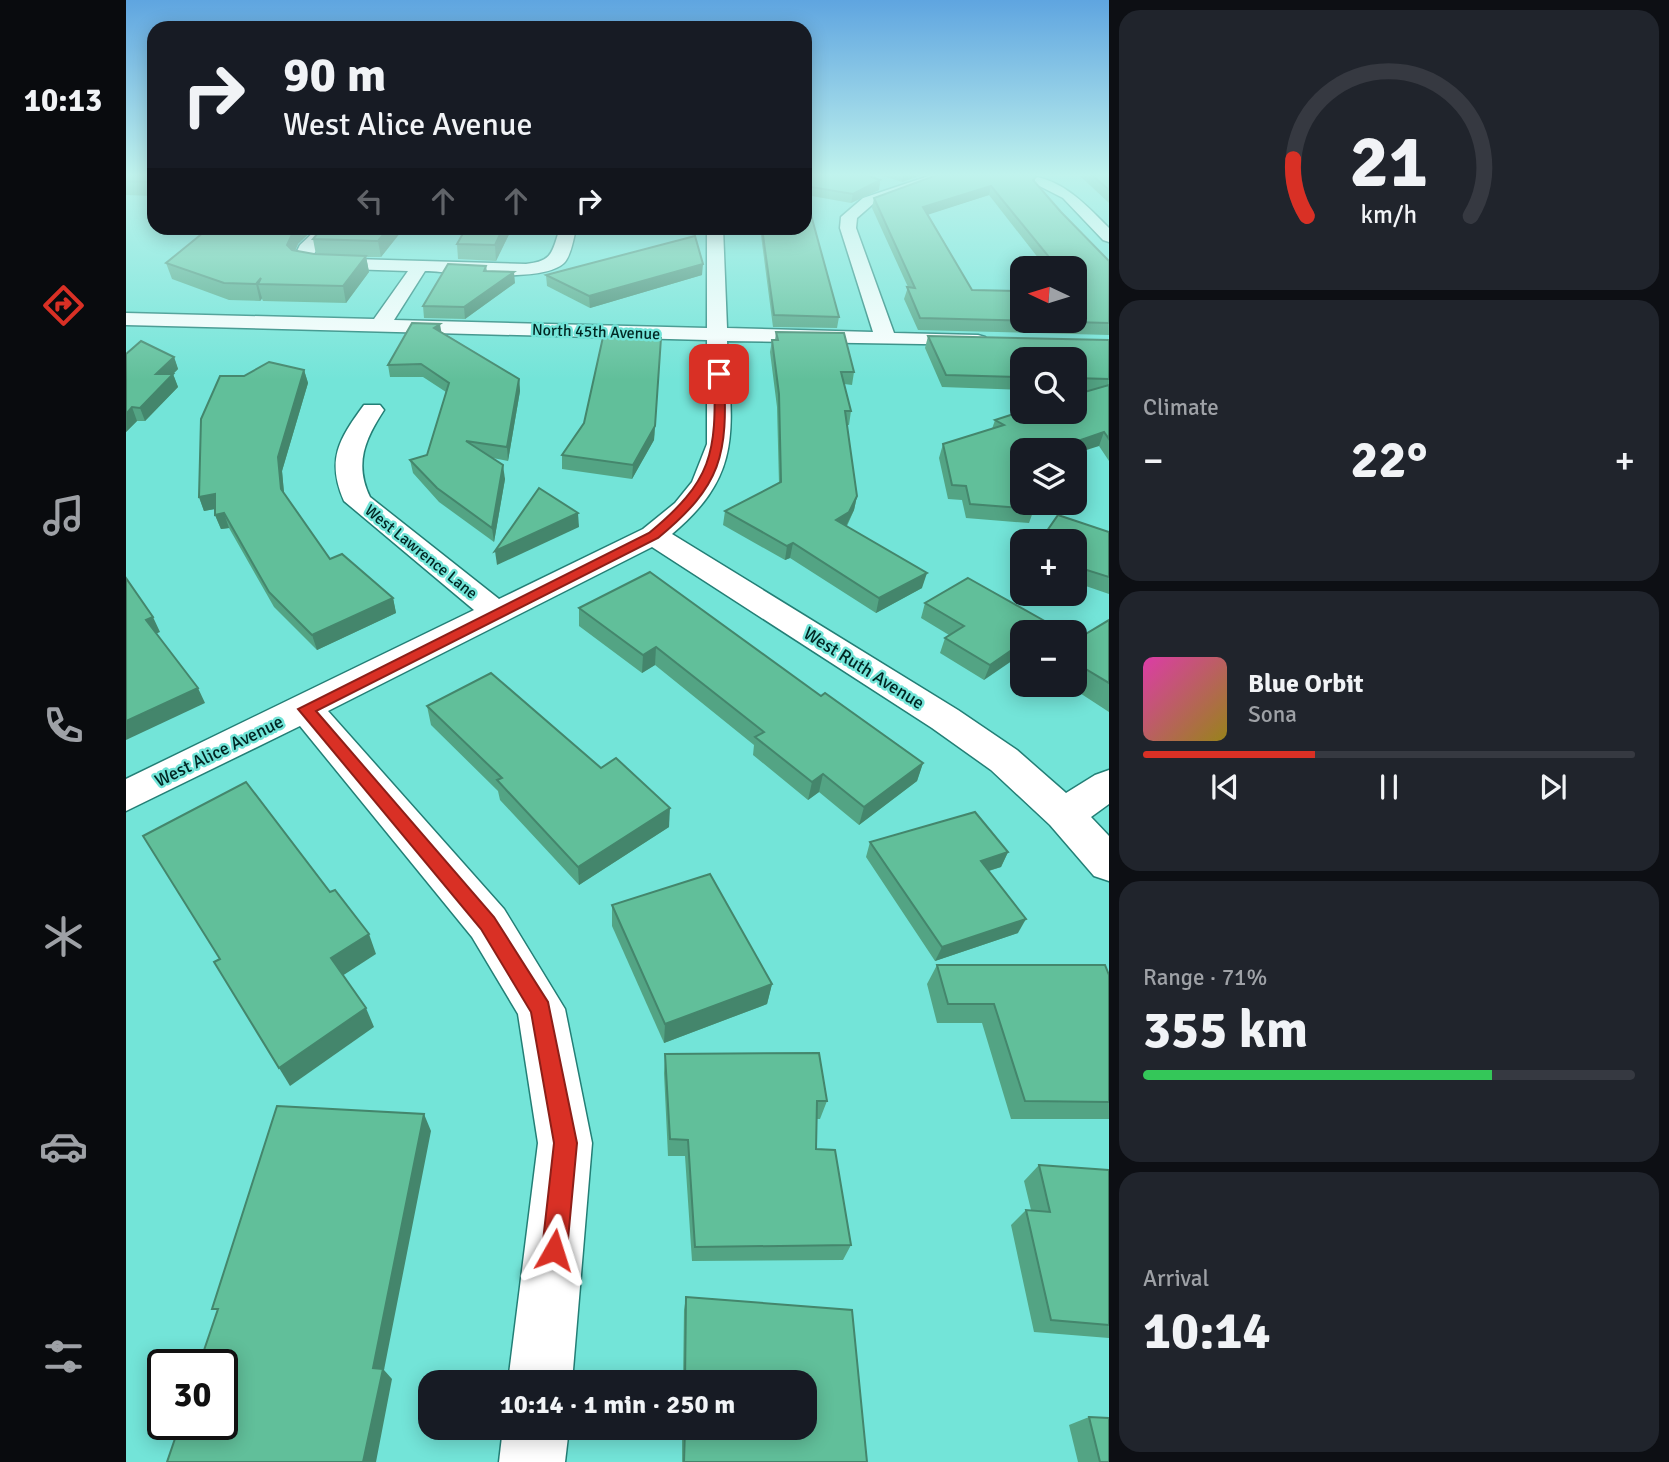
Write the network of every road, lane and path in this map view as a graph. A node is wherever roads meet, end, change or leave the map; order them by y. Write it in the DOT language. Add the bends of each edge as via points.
graph roads {
  1 [pos="312,243"];
  2 [pos="563,243"];
  3 [pos="715,243"];
  4 [pos="853,243"];
  5 [pos="420,265"];
  6 [pos="126,319"];
  7 [pos="380,326"];
  8 [pos="718,335"];
  9 [pos="886,339"];
  10 [pos="998,342"];
  11 [pos="372,410"];
  12 [pos="653,535"];
  13 [pos="498,614"];
  14 [pos="306,709"];
  15 [pos="1109,785"];
  16 [pos="126,796"];
  17 [pos="1064,814"];
  18 [pos="1109,864"];
  19 [pos="541,1370"];
  20 [pos="535,1440"];
  21 [pos="532,1462"];
  1 -- 5 [label="street" via="302,259"];
  2 -- 5 [label="street" via="558,259 545,267"];
  3 -- 8 [label="street, West Alice Avenue"];
  4 -- 9 [label="street"];
  5 -- 7 [label="street"];
  6 -- 7 [label="street, North 45th Avenue"];
  7 -- 8 [label="street, North 45th Avenue"];
  8 -- 9 [label="street, North 45th Avenue"];
  8 -- 12 [label="street, West Alice Avenue" via="721,421 714,464 685,509"];
  9 -- 10 [label="street, North 45th Avenue"];
  11 -- 13 [label="street, West Lawrence Lane" via="356,433 346,464 348,483 358,501"];
  12 -- 13 [label="street, West Alice Avenue"];
  12 -- 17 [label="street, West Ruth Avenue" via="945,719 1004,760"];
  13 -- 14 [label="street, West Alice Avenue"];
  14 -- 16 [label="street, West Alice Avenue"];
  14 -- 19 [label="street" via="488,923 541,1009 565,1143"];
  15 -- 17 [label="street"];
  17 -- 18 [label="street, West Ruth Avenue"];
  20 -- 21 [label="street"];
}
